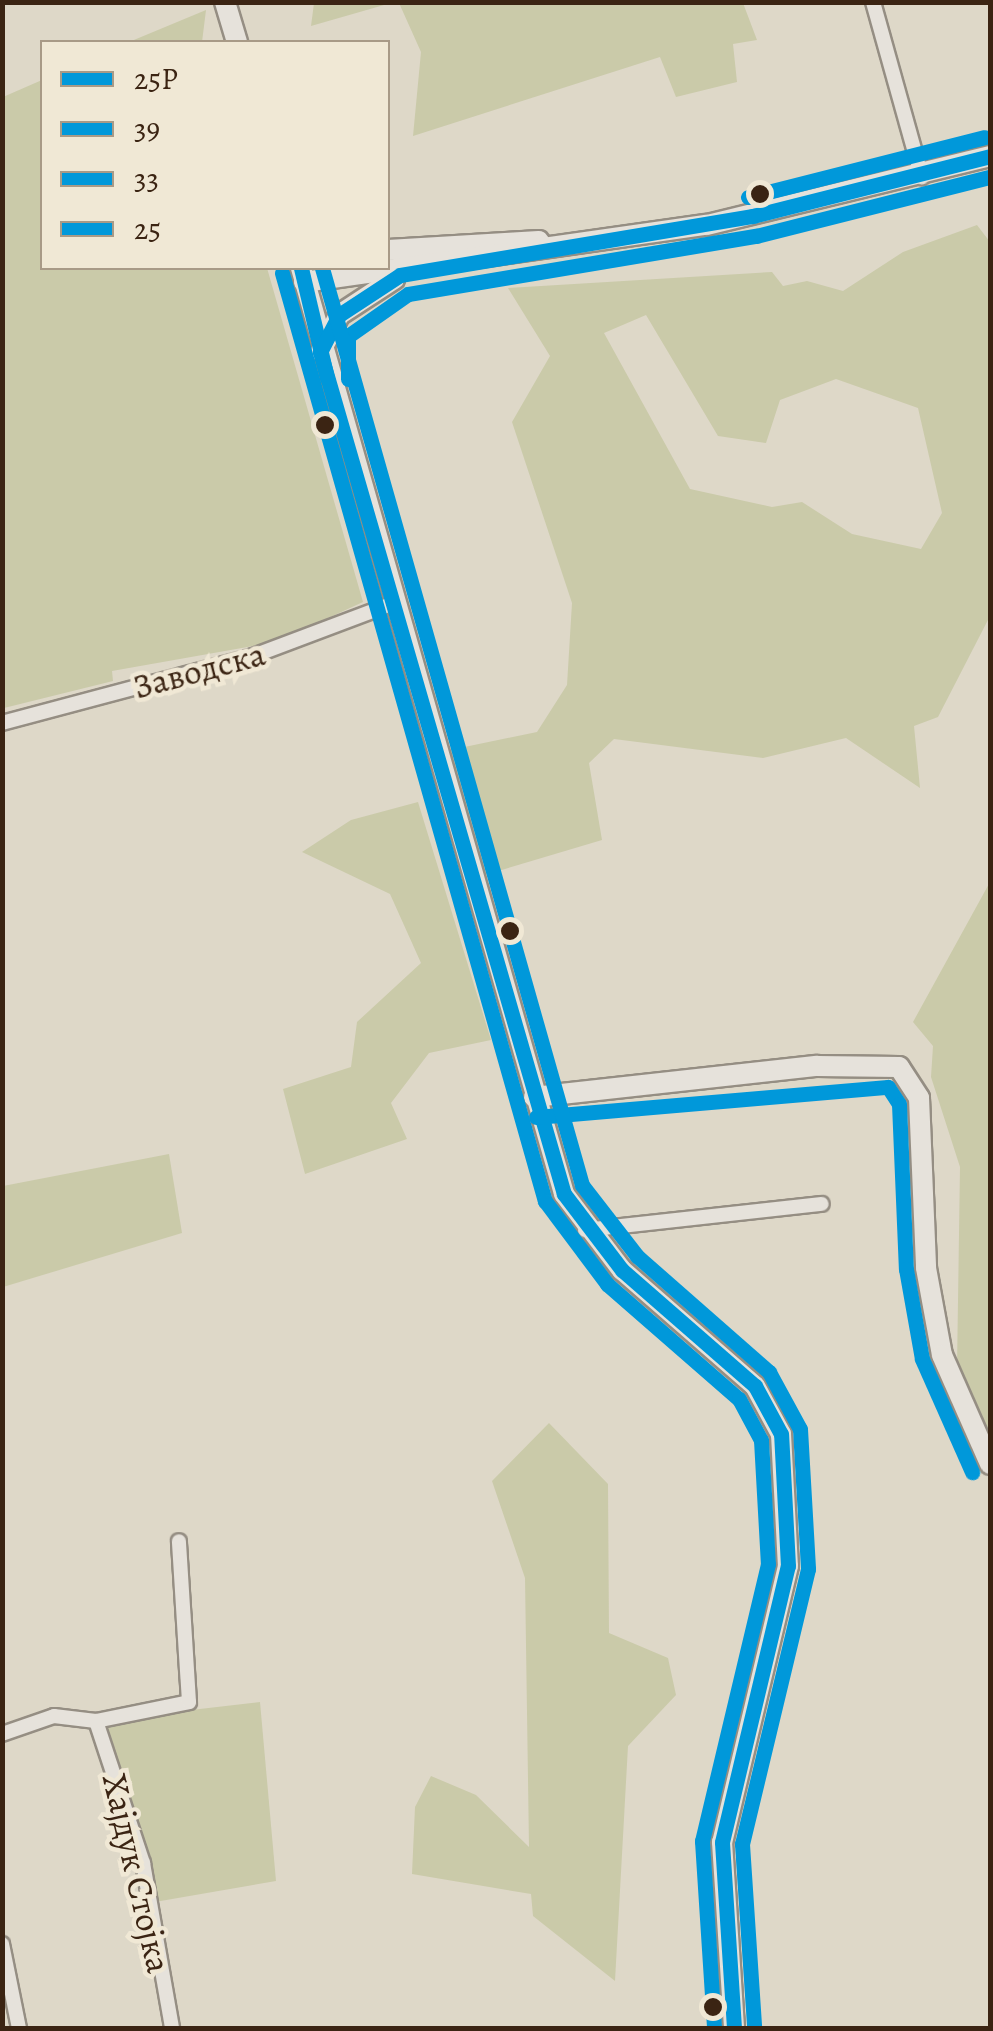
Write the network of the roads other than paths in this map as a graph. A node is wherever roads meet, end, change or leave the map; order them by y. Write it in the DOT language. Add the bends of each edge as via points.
graph roads {
  1 [pos="225,2"];
  2 [pos="872,2"];
  3 [pos="236,40"];
  4 [pos="990,156"];
  5 [pos="922,177"];
  6 [pos="390,235"];
  7 [pos="636,237"];
  8 [pos="454,246"];
  9 [pos="390,250"];
  10 [pos="302,275"];
  11 [pos="400,275"];
  12 [pos="320,352"];
  13 [pos="391,604"];
  14 [pos="2,723"];
  15 [pos="534,1097"];
  16 [pos="822,1204"];
  17 [pos="585,1230"];
  18 [pos="990,1464"];
  19 [pos="178,1541"];
  20 [pos="96,1721"];
  21 [pos="2,1734"];
  22 [pos="2,1944"];
  23 [pos="19,2028"];
  24 [pos="172,2028"];
  25 [pos="734,2028"];
  1 -- 3 [label="street"];
  2 -- 5 [label="street"];
  4 -- 5 [label="street"];
  5 -- 7 [label="street"];
  6 -- 8 [label="street"];
  7 -- 8 [label="street"];
  7 -- 11 [label="street"];
  8 -- 9 [label="street"];
  10 -- 11 [label="street"];
  10 -- 12 [label="street"];
  11 -- 12 [label="street" via="340,314"];
  12 -- 13 [label="street"];
  13 -- 14 [label="street, Заводска" via="253,656"];
  13 -- 15 [label="street"];
  15 -- 17 [label="street" via="564,1194"];
  15 -- 18 [label="street" via="817,1066 899,1067 919,1098 926,1268 942,1355"];
  16 -- 17 [label="street"];
  17 -- 25 [label="street" via="755,1386 788,1462 788,1566 722,1842"];
  19 -- 20 [label="street" via="188,1702"];
  20 -- 21 [label="street" via="54,1716"];
  20 -- 24 [label="street, Хајдук Стојка" via="143,1863"];
  22 -- 23 [label="street"];
}
